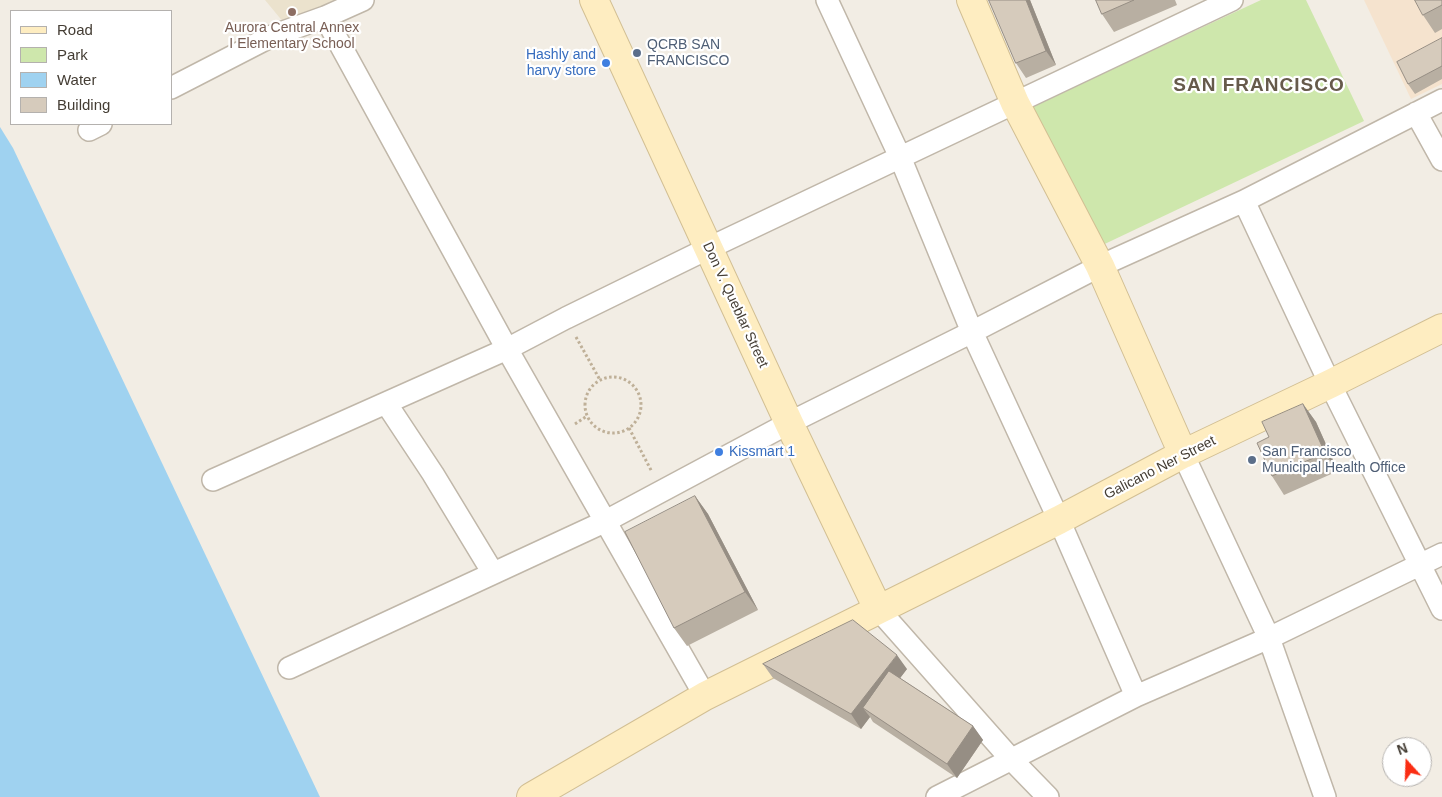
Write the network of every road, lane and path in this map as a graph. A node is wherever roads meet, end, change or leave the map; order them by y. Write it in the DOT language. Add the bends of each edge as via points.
graph roads {
  1 [pos="363,0"];
  2 [pos="594,0"];
  3 [pos="827,0"];
  4 [pos="971,0"];
  5 [pos="1232,0"];
  6 [pos="325,17"];
  7 [pos="172,87"];
  8 [pos="1442,100"];
  9 [pos="1015,103"];
  10 [pos="1416,113"];
  11 [pos="900,157"];
  12 [pos="1442,160"];
  13 [pos="1244,201"];
  14 [pos="709,248"];
  15 [pos="1100,266"];
  16 [pos="566,318"];
  17 [pos="1442,328"];
  18 [pos="972,332"];
  19 [pos="507,349"];
  20 [pos="600,380"];
  21 [pos="1330,384"];
  22 [pos="386,403"];
  23 [pos="789,423"];
  24 [pos="629,428"];
  25 [pos="1184,454"];
  26 [pos="212,480"];
  27 [pos="662,490"];
  28 [pos="1059,520"];
  29 [pos="604,522"];
  30 [pos="1442,554"];
  31 [pos="1421,564"];
  32 [pos="493,573"];
  33 [pos="878,609"];
  34 [pos="1442,609"];
  35 [pos="1270,638"];
  36 [pos="290,668"];
  37 [pos="705,696"];
  38 [pos="1136,696"];
  39 [pos="1010,758"];
  40 [pos="530,797"];
  41 [pos="937,797"];
  42 [pos="1048,797"];
  43 [pos="1325,797"];
  1 -- 6 [label="street"];
  2 -- 14 [label="main road, Don V. Queblar Street"];
  3 -- 11 [label="street"];
  4 -- 9 [label="main road"];
  5 -- 9 [label="street"];
  6 -- 7 [label="street" via="272,36"];
  6 -- 19 [label="street"];
  8 -- 10 [label="street"];
  9 -- 11 [label="street"];
  9 -- 15 [label="main road"];
  10 -- 12 [label="street"];
  10 -- 13 [label="street"];
  11 -- 14 [label="street"];
  11 -- 18 [label="street"];
  13 -- 15 [label="street"];
  13 -- 21 [label="street"];
  14 -- 16 [label="street"];
  14 -- 23 [label="main road, Don V. Queblar Street"];
  15 -- 18 [label="street"];
  15 -- 25 [label="main road"];
  16 -- 19 [label="street"];
  16 -- 20 [label="path"];
  17 -- 21 [label="main road, Galicano Ner Street"];
  18 -- 23 [label="street"];
  18 -- 28 [label="street"];
  19 -- 22 [label="street"];
  19 -- 29 [label="street"];
  20 -- 24 [label="path" via="612,376 629,381 636,387 640,395 640,413"];
  20 -- 24 [label="path" via="586,397 587,416 601,430 620,432"];
  21 -- 25 [label="main road, Galicano Ner Street"];
  21 -- 31 [label="street"];
  22 -- 26 [label="street"];
  22 -- 32 [label="street" via="434,474"];
  23 -- 27 [label="street"];
  23 -- 33 [label="main road, Don V. Queblar Street"];
  24 -- 27 [label="path"];
  25 -- 28 [label="main road, Galicano Ner Street"];
  25 -- 35 [label="street"];
  27 -- 29 [label="street"];
  28 -- 33 [label="main road, Galicano Ner Street"];
  28 -- 38 [label="street"];
  29 -- 32 [label="street"];
  29 -- 37 [label="street"];
  30 -- 31 [label="street"];
  31 -- 34 [label="street"];
  31 -- 35 [label="street"];
  32 -- 36 [label="street"];
  33 -- 37 [label="main road, Galicano Ner Street"];
  33 -- 39 [label="street"];
  35 -- 38 [label="street"];
  35 -- 43 [label="street"];
  37 -- 40 [label="main road, Galicano Ner Street"];
  38 -- 39 [label="street"];
  39 -- 41 [label="street"];
  39 -- 42 [label="street"];
}
